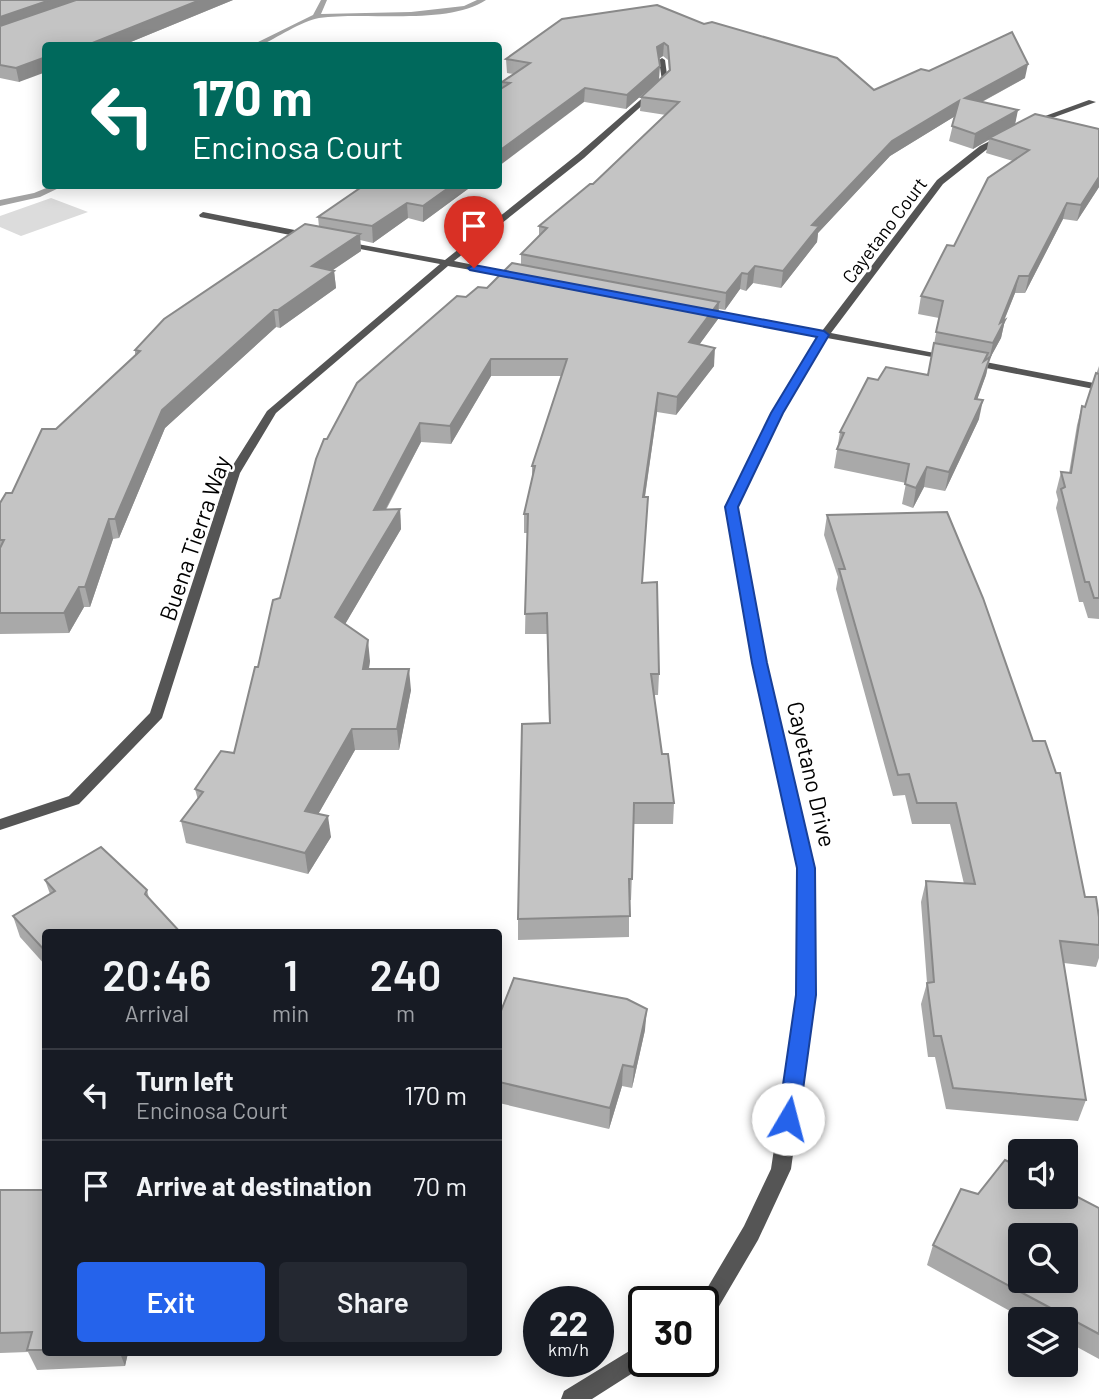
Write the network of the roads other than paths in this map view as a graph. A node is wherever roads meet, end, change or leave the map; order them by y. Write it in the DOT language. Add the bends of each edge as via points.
graph roads {
  1 [pos="662,60"];
  2 [pos="1092,102"];
  3 [pos="1024,126"];
  4 [pos="1014,132"];
  5 [pos="203,215"];
  6 [pos="324,239"];
  7 [pos="338,242"];
  8 [pos="447,263"];
  9 [pos="527,278"];
  10 [pos="689,309"];
  11 [pos="824,335"];
  12 [pos="1099,387"];
  13 [pos="0,825"];
  14 [pos="719,1287"];
  15 [pos="628,1363"];
  16 [pos="572,1399"];
  1 -- 8 [label="street, Buena Tierra Way" via="666,81"];
  2 -- 3 [label="street"];
  4 -- 11 [label="street, Cayetano Court" via="983,148 940,182"];
  5 -- 6 [label="street"];
  7 -- 8 [label="street"];
  8 -- 9 [label="street"];
  8 -- 13 [label="street, Buena Tierra Way" via="271,411 234,473 157,715 75,800"];
  10 -- 11 [label="street"];
  11 -- 12 [label="street"];
  11 -- 14 [label="street, Cayetano Drive" via="777,413 732,507 760,663 806,868 806,995 782,1169"];
  15 -- 16 [label="street"];
}
